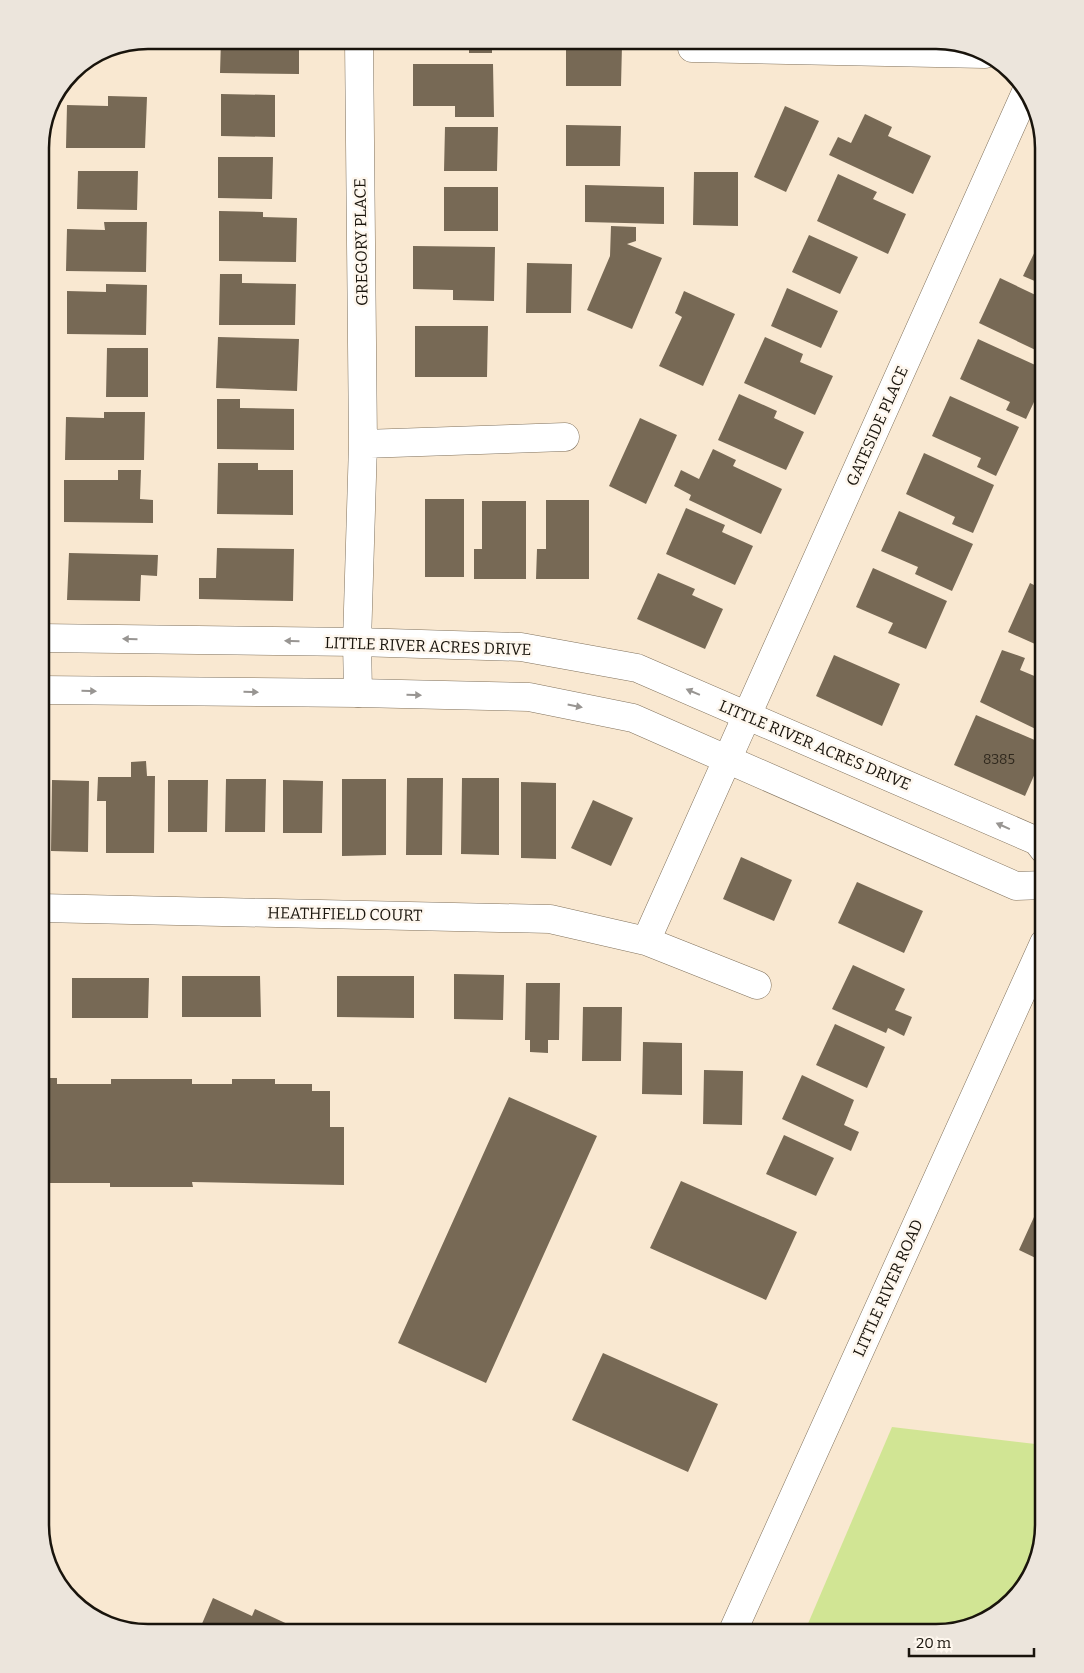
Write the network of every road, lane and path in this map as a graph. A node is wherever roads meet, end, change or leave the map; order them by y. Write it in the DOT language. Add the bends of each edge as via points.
graph roads {
  1 [pos="359,49"];
  2 [pos="741,49"];
  3 [pos="966,54"];
  4 [pos="1023,100"];
  5 [pos="565,437"];
  6 [pos="362,444"];
  7 [pos="49,638"];
  8 [pos="357,642"];
  9 [pos="49,690"];
  10 [pos="358,693"];
  11 [pos="748,715"];
  12 [pos="728,760"];
  13 [pos="1035,840"];
  14 [pos="1035,885"];
  15 [pos="49,908"];
  16 [pos="646,941"];
  17 [pos="1035,963"];
  18 [pos="757,985"];
  19 [pos="736,1624"];
  1 -- 6 [label="street, GREGORY PLACE"];
  2 -- 3 [label="street"];
  4 -- 11 [label="street, GATESIDE PLACE"];
  5 -- 6 [label="street"];
  6 -- 8 [label="street, GREGORY PLACE"];
  8 -- 7 [label="street, LITTLE RIVER ACRES DRIVE, one-way"];
  8 -- 10 [label="street, GREGORY PLACE"];
  11 -- 8 [label="street, LITTLE RIVER ACRES DRIVE, one-way" via="637,668 522,647"];
  9 -- 10 [label="street, one-way"];
  10 -- 12 [label="street, one-way" via="528,697 633,718"];
  11 -- 12 [label="street, GATESIDE PLACE"];
  13 -- 11 [label="street, LITTLE RIVER ACRES DRIVE, one-way"];
  12 -- 14 [label="street" via="1016,886"];
  12 -- 16 [label="street"];
  15 -- 16 [label="street, HEATHFIELD COURT" via="550,919"];
  16 -- 18 [label="street, HEATHFIELD COURT"];
  17 -- 19 [label="street, LITTLE RIVER ROAD"];
}
